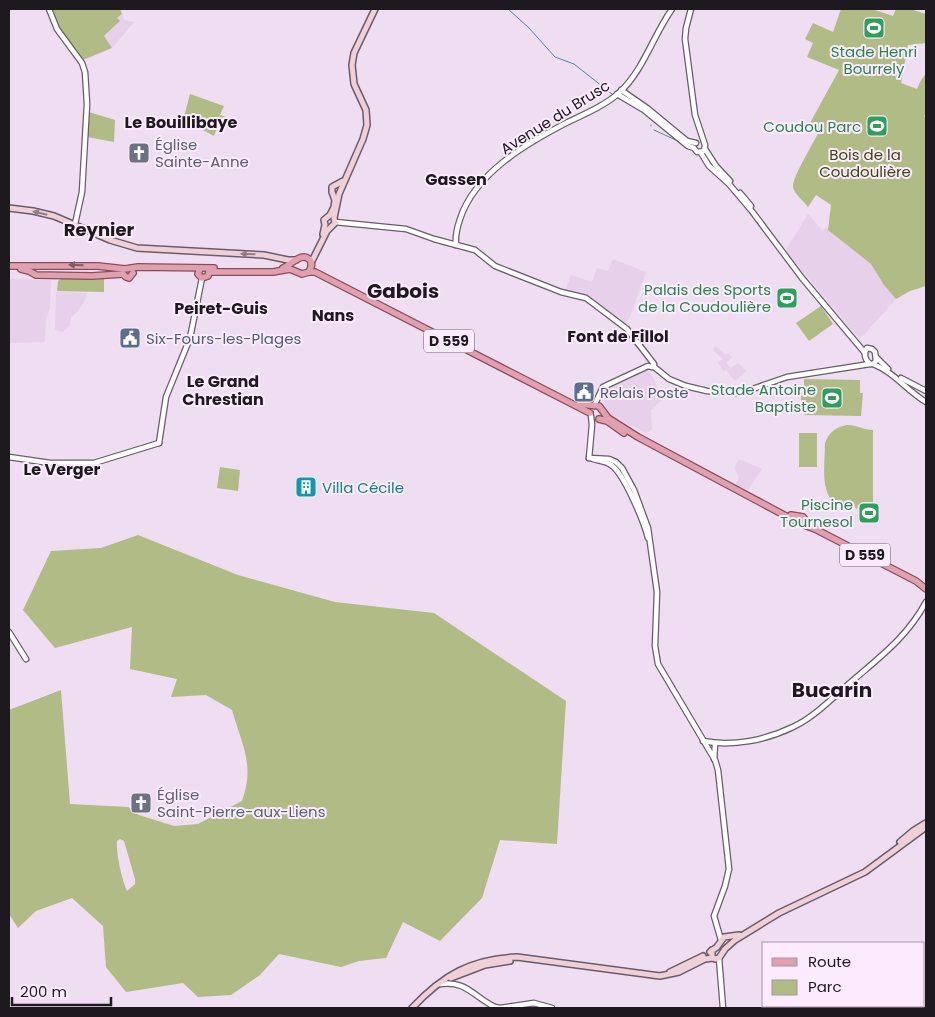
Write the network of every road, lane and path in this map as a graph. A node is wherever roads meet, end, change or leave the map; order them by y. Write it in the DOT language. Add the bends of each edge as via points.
graph roads {
  1 [pos="49,9"];
  2 [pos="374,9"];
  3 [pos="672,9"];
  4 [pos="691,9"];
  5 [pos="619,92"];
  6 [pos="698,144"];
  7 [pos="705,149"];
  8 [pos="701,153"];
  9 [pos="9,208"];
  10 [pos="333,219"];
  11 [pos="75,224"];
  12 [pos="328,226"];
  13 [pos="456,245"];
  14 [pos="304,257"];
  15 [pos="296,261"];
  16 [pos="311,264"];
  17 [pos="9,267"];
  18 [pos="32,269"];
  19 [pos="199,270"];
  20 [pos="208,270"];
  21 [pos="296,270"];
  22 [pos="796,270"];
  23 [pos="127,271"];
  24 [pos="309,272"];
  25 [pos="202,278"];
  26 [pos="337,283"];
  27 [pos="866,353"];
  28 [pos="876,357"];
  29 [pos="871,364"];
  30 [pos="651,366"];
  31 [pos="857,366"];
  32 [pos="926,391"];
  33 [pos="598,396"];
  34 [pos="561,398"];
  35 [pos="926,402"];
  36 [pos="594,406"];
  37 [pos="602,409"];
  38 [pos="594,417"];
  39 [pos="9,457"];
  40 [pos="688,464"];
  41 [pos="916,581"];
  42 [pos="926,585"];
  43 [pos="926,589"];
  44 [pos="926,602"];
  45 [pos="9,632"];
  46 [pos="26,659"];
  47 [pos="715,744"];
  48 [pos="706,745"];
  49 [pos="715,760"];
  50 [pos="926,823"];
  51 [pos="926,827"];
  52 [pos="880,861"];
  53 [pos="748,932"];
  54 [pos="725,938"];
  55 [pos="731,944"];
  56 [pos="712,950"];
  57 [pos="716,958"];
  58 [pos="652,975"];
  59 [pos="438,985"];
  60 [pos="420,1000"];
  61 [pos="408,1008"];
  62 [pos="412,1008"];
  63 [pos="552,1008"];
  64 [pos="723,1008"];
  1 -- 11 [label="street" via="57,29 85,72 87,104 82,192"];
  2 -- 10 [label="main road" via="350,64 352,82 363,101 367,117 366,131 338,190"];
  3 -- 5 [label="street, Avenue du Brusc" via="641,66"];
  4 -- 6 [label="street" via="685,39 695,116 701,136"];
  5 -- 6 [label="street" via="688,146"];
  5 -- 13 [label="street, Avenue du Brusc" via="511,157 490,175 465,207 456,233"];
  6 -- 7 [label="street"];
  6 -- 8 [label="street" via="697,152"];
  7 -- 8 [label="street"];
  7 -- 22 [label="street" via="767,226"];
  8 -- 22 [label="street" via="730,184"];
  11 -- 9 [label="main road, one-way" via="40,212"];
  10 -- 12 [label="main road" via="333,226"];
  10 -- 12 [label="main road" via="324,220"];
  10 -- 13 [label="street" via="406,229"];
  15 -- 11 [label="main road, one-way" via="264,255 137,248"];
  12 -- 14 [label="main road" via="314,250"];
  12 -- 16 [label="main road"];
  13 -- 30 [label="street" via="479,252 495,266 592,302 627,329"];
  14 -- 15 [label="main road"];
  14 -- 16 [label="main road"];
  15 -- 20 [label="main road" via="276,269"];
  15 -- 21 [label="main road"];
  16 -- 24 [label="main road"];
  16 -- 26 [label="main road, D 559"];
  17 -- 18 [label="main road"];
  23 -- 18 [label="main road, one-way" via="52,264"];
  18 -- 23 [label="main road" via="36,275 51,276 92,276"];
  19 -- 20 [label="main road" via="204,267"];
  19 -- 23 [label="main road"];
  19 -- 25 [label="main road"];
  20 -- 21 [label="main road"];
  20 -- 25 [label="main road" via="207,276"];
  21 -- 24 [label="main road" via="302,274"];
  22 -- 27 [label="street"];
  24 -- 26 [label="main road, D 559"];
  25 -- 39 [label="street" via="190,338 166,397 159,443 86,464"];
  26 -- 34 [label="main road, D 559"];
  27 -- 28 [label="street" via="874,350"];
  27 -- 29 [label="street"];
  27 -- 31 [label="street"];
  28 -- 29 [label="street"];
  28 -- 32 [label="street" via="900,378"];
  29 -- 31 [label="street"];
  29 -- 35 [label="street" via="893,375"];
  30 -- 31 [label="street" via="686,386 735,393 787,377"];
  30 -- 33 [label="street" via="603,387"];
  33 -- 36 [label="street"];
  33 -- 37 [label="street"];
  34 -- 36 [label="main road"];
  34 -- 38 [label="main road, D 559"];
  36 -- 37 [label="main road"];
  36 -- 38 [label="main road" via="591,409"];
  37 -- 38 [label="main road" via="602,416"];
  37 -- 40 [label="main road, D 559" via="608,418 625,429"];
  38 -- 40 [label="main road, D 559"];
  38 -- 48 [label="street" via="589,458 613,461 625,472 648,528 658,596 658,664"];
  40 -- 41 [label="main road, D 559"];
  41 -- 42 [label="main road, D 559"];
  41 -- 43 [label="main road, D 559"];
  44 -- 47 [label="street" via="902,637 804,721 786,731 752,740"];
  45 -- 46 [label="street"];
  47 -- 48 [label="street"];
  47 -- 49 [label="street"];
  48 -- 49 [label="street"];
  49 -- 54 [label="street" via="728,869 714,916 719,933"];
  50 -- 52 [label="main road"];
  51 -- 52 [label="main road"];
  52 -- 53 [label="main road"];
  53 -- 54 [label="main road"];
  53 -- 55 [label="main road"];
  54 -- 55 [label="main road" via="731,940"];
  54 -- 56 [label="main road"];
  55 -- 57 [label="main road"];
  56 -- 57 [label="main road" via="711,955"];
  56 -- 58 [label="main road" via="678,969"];
  57 -- 58 [label="main road" via="705,959 679,972"];
  57 -- 64 [label="street"];
  58 -- 59 [label="main road" via="502,958 474,964 450,975"];
  59 -- 60 [label="main road"];
  59 -- 63 [label="street" via="456,983 500,1008 534,1003"];
  60 -- 61 [label="main road"];
  60 -- 62 [label="main road"];
}
